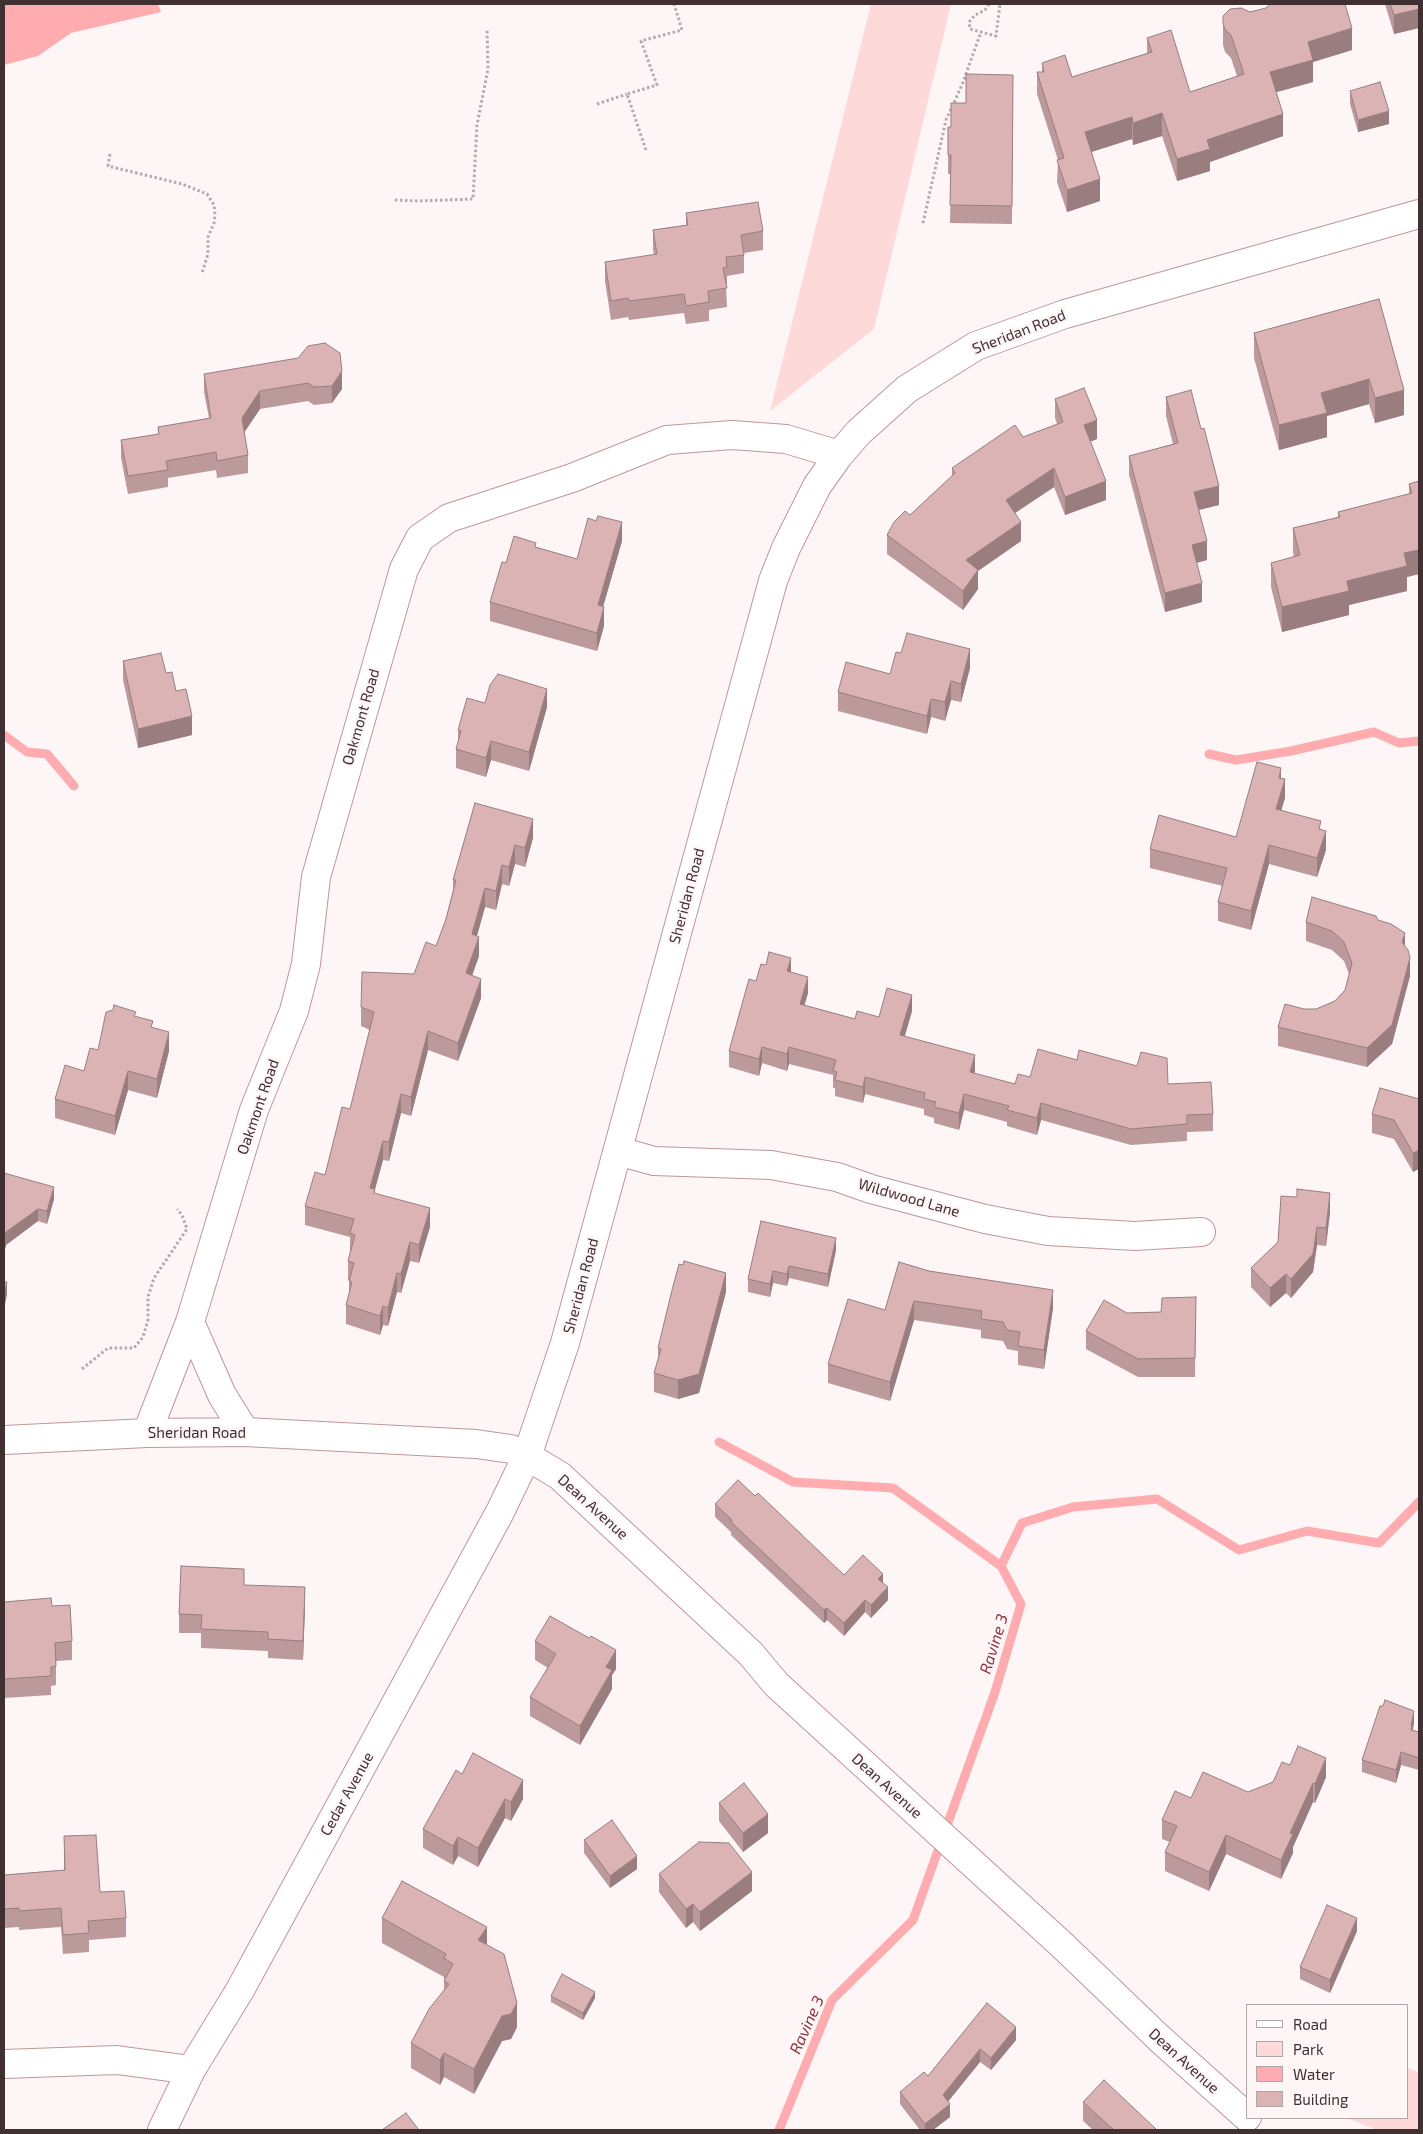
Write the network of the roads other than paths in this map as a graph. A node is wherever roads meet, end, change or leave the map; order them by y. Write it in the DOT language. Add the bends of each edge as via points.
graph roads {
  1 [pos="1419,214"];
  2 [pos="839,455"];
  3 [pos="618,1151"];
  4 [pos="1201,1232"];
  5 [pos="190,1322"];
  6 [pos="244,1432"];
  7 [pos="147,1433"];
  8 [pos="4,1440"];
  9 [pos="528,1456"];
  10 [pos="4,2064"];
  11 [pos="191,2070"];
  12 [pos="1246,2117"];
  13 [pos="1248,2119"];
  14 [pos="162,2130"];
  15 [pos="1261,2130"];
  1 -- 2 [label="street, Sheridan Road" via="1065,314 976,346 908,389 858,432"];
  2 -- 3 [label="street, Sheridan Road" via="817,486 773,581"];
  2 -- 5 [label="street, Oakmont Road" via="786,439 732,435 667,440 572,478 449,518 420,538 404,569 316,876 306,964 294,1011 254,1110"];
  3 -- 4 [label="street, Wildwood Lane" via="654,1161 771,1166 837,1177 985,1220 1048,1231 1135,1236"];
  3 -- 9 [label="street, Sheridan Road" via="565,1342"];
  5 -- 6 [label="street" via="222,1395"];
  5 -- 7 [label="street, Oakmont Road"];
  6 -- 7 [label="street, Sheridan Road"];
  6 -- 9 [label="street, Sheridan Road" via="476,1444 511,1449"];
  7 -- 8 [label="street, Sheridan Road"];
  9 -- 11 [label="street, Cedar Avenue" via="245,1982"];
  9 -- 12 [label="street, Dean Avenue" via="560,1476 751,1654 776,1684"];
  10 -- 11 [label="street" via="117,2060"];
  11 -- 14 [label="street, Cedar Avenue"];
  13 -- 15 [label="street, Dean Avenue"];
}
